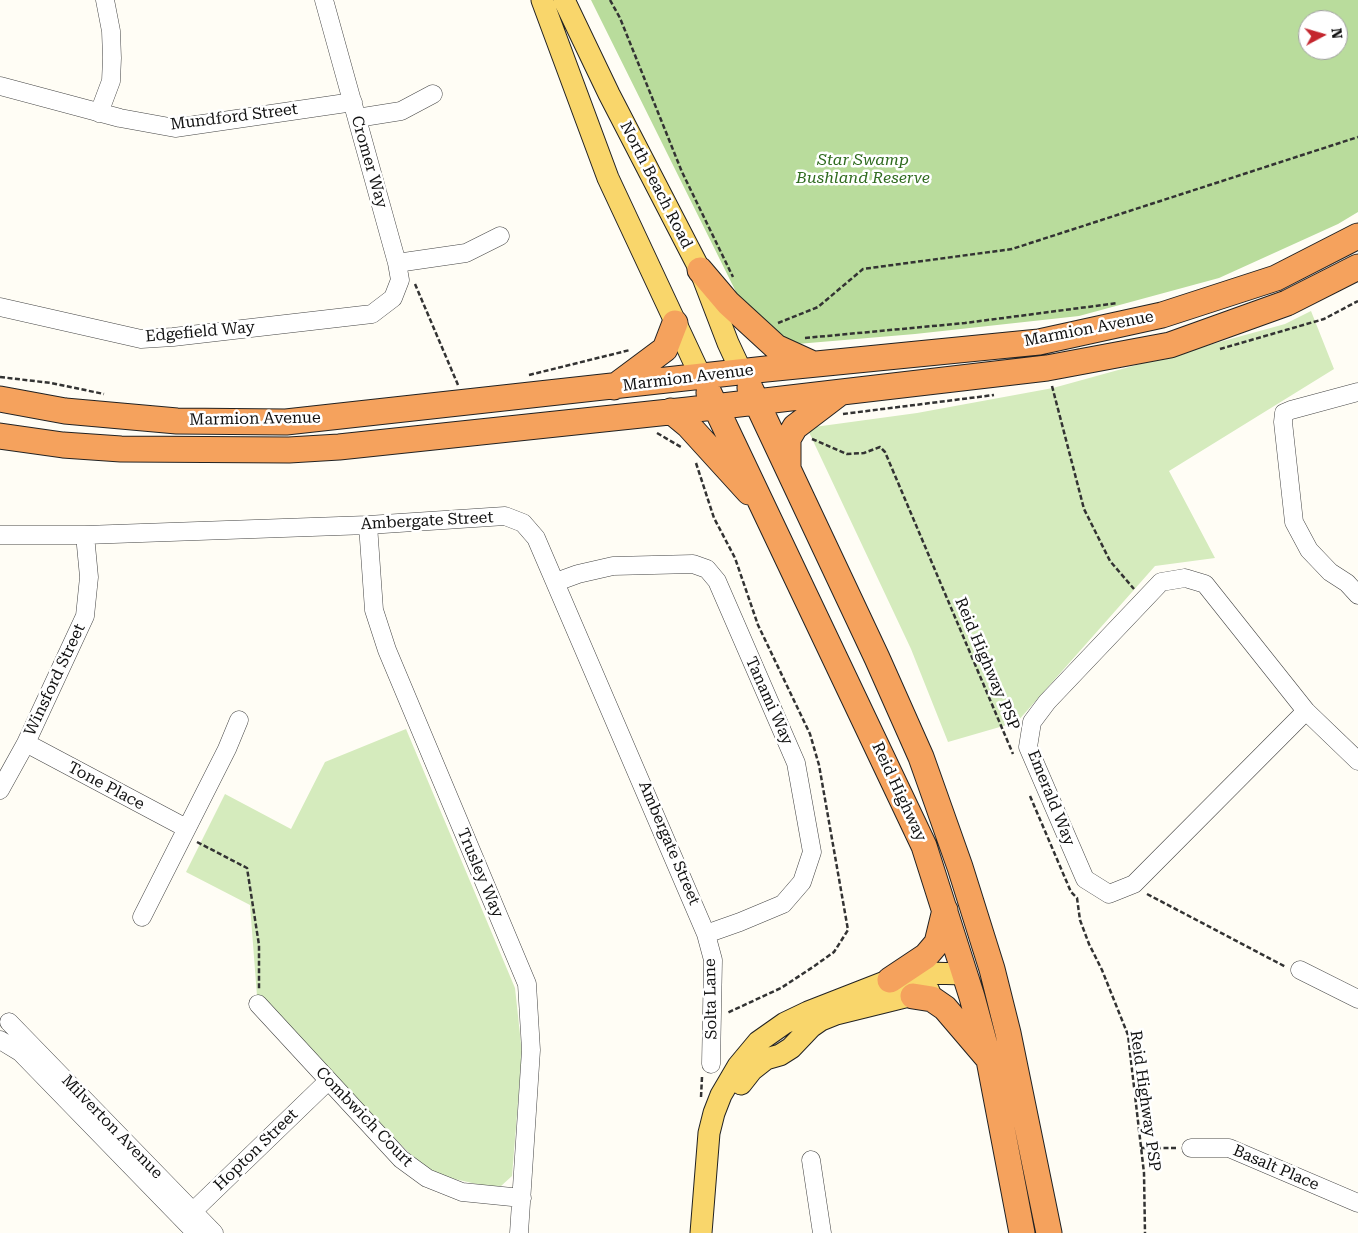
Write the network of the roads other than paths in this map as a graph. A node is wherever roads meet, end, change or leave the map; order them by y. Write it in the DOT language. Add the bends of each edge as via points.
graph roads {
  1 [pos="105,0"];
  2 [pos="324,0"];
  3 [pos="542,0"];
  4 [pos="564,0"];
  5 [pos="0,86"];
  6 [pos="433,94"];
  7 [pos="355,110"];
  8 [pos="99,112"];
  9 [pos="500,236"];
  10 [pos="1358,236"];
  11 [pos="397,263"];
  12 [pos="1358,267"];
  13 [pos="700,270"];
  14 [pos="0,307"];
  15 [pos="372,314"];
  16 [pos="674,323"];
  17 [pos="816,364"];
  18 [pos="742,372"];
  19 [pos="702,377"];
  20 [pos="614,387"];
  21 [pos="841,392"];
  22 [pos="1358,392"];
  23 [pos="0,399"];
  24 [pos="756,401"];
  25 [pos="716,406"];
  26 [pos="671,412"];
  27 [pos="0,436"];
  28 [pos="788,468"];
  29 [pos="768,513"];
  30 [pos="368,525"];
  31 [pos="0,535"];
  32 [pos="85,535"];
  33 [pos="556,582"];
  34 [pos="1358,595"];
  35 [pos="1306,711"];
  36 [pos="239,720"];
  37 [pos="26,743"];
  38 [pos="1358,761"];
  39 [pos="0,790"];
  40 [pos="185,831"];
  41 [pos="960,866"];
  42 [pos="945,908"];
  43 [pos="142,917"];
  44 [pos="706,934"];
  45 [pos="1300,970"];
  46 [pos="965,974"];
  47 [pos="890,980"];
  48 [pos="913,996"];
  49 [pos="1358,999"];
  50 [pos="258,1004"];
  51 [pos="5,1016"];
  52 [pos="1008,1033"];
  53 [pos="0,1040"];
  54 [pos="989,1060"];
  55 [pos="711,1064"];
  56 [pos="328,1081"];
  57 [pos="1191,1148"];
  58 [pos="811,1160"];
  59 [pos="522,1198"];
  60 [pos="1358,1203"];
  61 [pos="188,1215"];
  62 [pos="196,1233"];
  63 [pos="214,1233"];
  64 [pos="519,1233"];
  65 [pos="701,1233"];
  66 [pos="713,1233"];
  67 [pos="822,1233"];
  68 [pos="1022,1233"];
  69 [pos="1049,1233"];
  1 -- 8 [label="street" via="111,31 111,81"];
  2 -- 7 [label="street, Cromer Way"];
  3 -- 16 [label="main road" via="608,178"];
  4 -- 13 [label="main road, North Beach Road"];
  5 -- 8 [label="street, Mundford Street"];
  6 -- 7 [label="street, Mundford Street" via="401,111"];
  7 -- 8 [label="street, Mundford Street" via="175,128"];
  7 -- 11 [label="street, Cromer Way"];
  9 -- 11 [label="street" via="466,253"];
  10 -- 17 [label="highway, Marmion Avenue" via="1276,278 1162,315 1039,342"];
  11 -- 15 [label="street, Cromer Way" via="400,280 393,298"];
  12 -- 21 [label="highway, Marmion Avenue" via="1287,303 1170,344 1048,368"];
  13 -- 17 [label="highway" via="728,303 776,347"];
  13 -- 18 [label="main road, North Beach Road"];
  14 -- 15 [label="street, Edgefield Way" via="141,339"];
  16 -- 19 [label="main road"];
  16 -- 20 [label="highway" via="671,338 664,349"];
  17 -- 18 [label="highway, Marmion Avenue"];
  18 -- 19 [label="highway, Marmion Avenue"];
  18 -- 24 [label="highway, Reid Highway"];
  19 -- 20 [label="highway, Marmion Avenue"];
  19 -- 25 [label="highway, Reid Highway"];
  20 -- 23 [label="highway, Marmion Avenue" via="286,422 177,421 65,411"];
  21 -- 24 [label="highway, Marmion Avenue"];
  21 -- 28 [label="highway" via="795,427 788,439"];
  22 -- 34 [label="street" via="1292,410 1284,414 1283,422 1294,522 1309,550"];
  24 -- 25 [label="highway, Marmion Avenue"];
  24 -- 28 [label="highway, Reid Highway"];
  25 -- 26 [label="highway, Marmion Avenue"];
  25 -- 29 [label="highway, Reid Highway"];
  26 -- 27 [label="highway, Marmion Avenue" via="288,450 121,449 63,446"];
  26 -- 29 [label="highway" via="688,425"];
  28 -- 41 [label="highway, Reid Highway" via="917,748"];
  29 -- 42 [label="highway, Reid Highway" via="924,846"];
  30 -- 32 [label="street, Ambergate Street"];
  30 -- 33 [label="street, Ambergate Street" via="505,516 523,523 536,538"];
  30 -- 59 [label="street, Trusley Way" via="374,610 387,650 527,984 531,1050"];
  31 -- 32 [label="street, Ambergate Street"];
  32 -- 37 [label="street, Winsford Street" via="90,577 85,616"];
  33 -- 44 [label="street, Ambergate Street"];
  33 -- 44 [label="street, Tanami Way" via="613,566 693,564 706,569 717,581 796,762 812,852 802,882 782,904"];
  35 -- 35 [label="street, Emerald Way" via="1204,584 1185,578 1161,582 1047,702 1032,722 1028,747 1085,880 1109,894 1134,884"];
  35 -- 38 [label="street, Emerald Way"];
  36 -- 40 [label="street"];
  37 -- 39 [label="street, Winsford Street"];
  37 -- 40 [label="street, Tone Place"];
  40 -- 43 [label="street"];
  41 -- 46 [label="highway" via="961,902 968,947"];
  41 -- 52 [label="highway, Reid Highway"];
  42 -- 46 [label="highway, Reid Highway"];
  42 -- 47 [label="highway" via="938,943 926,956"];
  44 -- 55 [label="street, Solta Lane" via="713,960"];
  45 -- 49 [label="street"];
  46 -- 47 [label="main road" via="928,973"];
  46 -- 48 [label="main road" via="944,986"];
  46 -- 52 [label="highway"];
  46 -- 54 [label="highway, Reid Highway"];
  47 -- 65 [label="main road" via="785,1023 758,1042 738,1066 721,1095 709,1133"];
  48 -- 54 [label="highway" via="932,999 945,1008"];
  48 -- 66 [label="main road" via="821,1020 791,1048 766,1059 744,1079 735,1094 722,1133"];
  50 -- 56 [label="street, Combwich Court"];
  51 -- 53 [label="street" via="8,1033"];
  51 -- 61 [label="street, Milverton Avenue"];
  52 -- 69 [label="highway, Reid Highway"];
  53 -- 61 [label="street, Milverton Avenue" via="20,1052"];
  54 -- 68 [label="highway, Reid Highway"];
  56 -- 59 [label="street, Combwich Court" via="401,1159 427,1178 462,1192"];
  56 -- 61 [label="street, Hopton Street"];
  57 -- 60 [label="street, Basalt Place" via="1229,1148"];
  58 -- 67 [label="street"];
  59 -- 64 [label="street, Trusley Way"];
  61 -- 62 [label="street, Milverton Avenue"];
  61 -- 63 [label="street, Milverton Avenue"];
}
